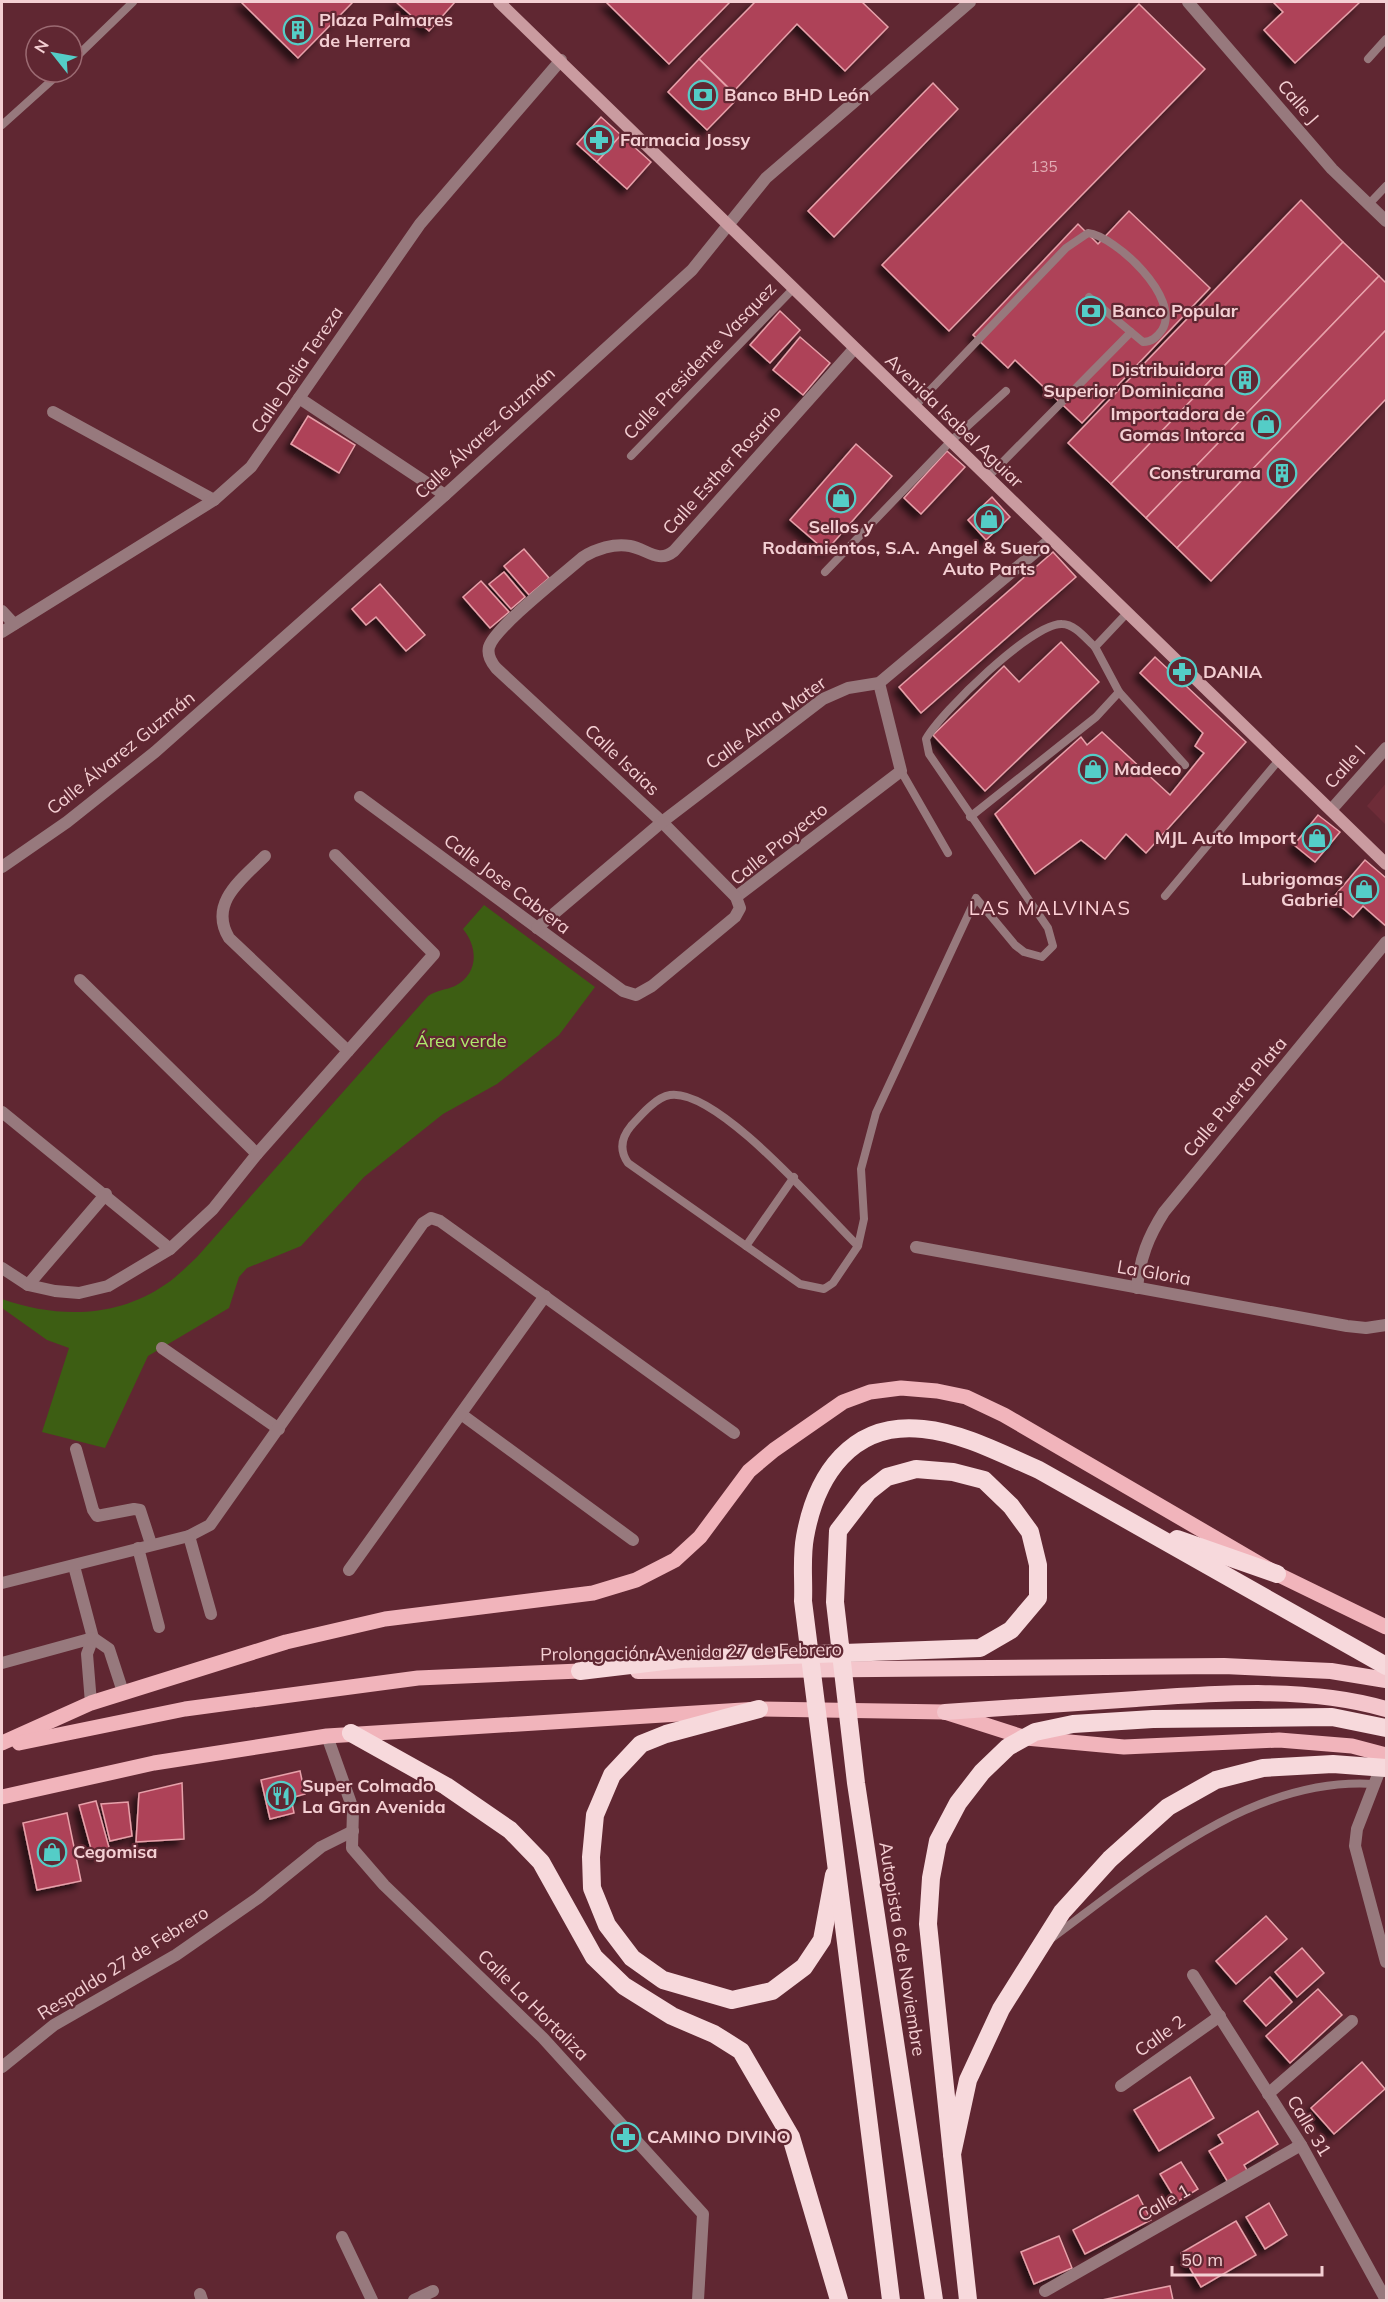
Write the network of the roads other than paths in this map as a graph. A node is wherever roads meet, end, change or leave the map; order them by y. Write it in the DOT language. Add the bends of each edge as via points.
graph roads {
  1 [pos="133,2"];
  2 [pos="499,2"];
  3 [pos="970,2"];
  4 [pos="1188,2"];
  5 [pos="1386,39"];
  6 [pos="84,49"];
  7 [pos="1368,59"];
  8 [pos="561,60"];
  9 [pos="48,84"];
  10 [pos="2,125"];
  11 [pos="1386,186"];
  12 [pos="1369,204"];
  13 [pos="1386,221"];
  14 [pos="729,224"];
  15 [pos="793,289"];
  16 [pos="1089,297"];
  17 [pos="1131,332"];
  18 [pos="854,349"];
  19 [pos="1006,391"];
  20 [pos="299,398"];
  21 [pos="914,407"];
  22 [pos="53,412"];
  23 [pos="950,442"];
  24 [pos="630,456"];
  25 [pos="987,478"];
  26 [pos="445,495"];
  27 [pos="214,500"];
  28 [pos="1051,539"];
  29 [pos="825,572"];
  30 [pos="2,611"];
  31 [pos="1127,613"];
  32 [pos="14,624"];
  33 [pos="2,632"];
  34 [pos="1095,647"];
  35 [pos="489,648"];
  36 [pos="879,683"];
  37 [pos="1119,692"];
  38 [pos="1386,748"];
  39 [pos="1279,760"];
  40 [pos="1185,765"];
  41 [pos="901,771"];
  42 [pos="360,797"];
  43 [pos="1331,810"];
  44 [pos="970,817"];
  45 [pos="662,822"];
  46 [pos="948,853"];
  47 [pos="335,855"];
  48 [pos="265,856"];
  49 [pos="1386,864"];
  50 [pos="2,867"];
  51 [pos="1165,896"];
  52 [pos="736,897"];
  53 [pos="537,928"];
  54 [pos="1386,942"];
  55 [pos="80,980"];
  56 [pos="636,995"];
  57 [pos="348,1051"];
  58 [pos="2,1112"];
  59 [pos="257,1154"];
  60 [pos="794,1177"];
  61 [pos="105,1194"];
  62 [pos="746,1246"];
  63 [pos="858,1246"];
  64 [pos="916,1247"];
  65 [pos="170,1249"];
  66 [pos="2,1268"];
  67 [pos="28,1285"];
  68 [pos="1137,1288"];
  69 [pos="545,1296"];
  70 [pos="1386,1326"];
  71 [pos="162,1348"];
  72 [pos="461,1414"];
  73 [pos="279,1429"];
  74 [pos="734,1433"];
  75 [pos="76,1449"];
  76 [pos="1133,1524"];
  77 [pos="189,1536"];
  78 [pos="633,1540"];
  79 [pos="151,1544"];
  80 [pos="138,1548"];
  81 [pos="74,1566"];
  82 [pos="349,1570"];
  83 [pos="1277,1574"];
  84 [pos="2,1583"];
  85 [pos="211,1614"];
  86 [pos="159,1627"];
  87 [pos="1386,1627"];
  88 [pos="93,1638"];
  89 [pos="2,1663"];
  90 [pos="1386,1666"];
  91 [pos="580,1671"];
  92 [pos="1386,1680"];
  93 [pos="123,1692"];
  94 [pos="91,1703"];
  95 [pos="1386,1708"];
  96 [pos="759,1709"];
  97 [pos="945,1712"];
  98 [pos="1386,1728"];
  99 [pos="351,1733"];
  100 [pos="327,1736"];
  101 [pos="2,1745"];
  102 [pos="1382,1769"];
  103 [pos="2,1797"];
  104 [pos="353,1831"];
  105 [pos="837,1856"];
  106 [pos="1039,1947"];
  107 [pos="1386,1962"];
  108 [pos="1193,1975"];
  109 [pos="1220,2016"];
  110 [pos="1352,2021"];
  111 [pos="2,2067"];
  112 [pos="1121,2086"];
  113 [pos="1268,2094"];
  114 [pos="1300,2145"];
  115 [pos="952,2154"];
  116 [pos="342,2237"];
  117 [pos="433,2291"];
  118 [pos="1045,2291"];
  119 [pos="372,2301"];
  120 [pos="414,2301"];
  121 [pos="698,2301"];
  122 [pos="839,2301"];
  123 [pos="891,2301"];
  124 [pos="934,2301"];
  125 [pos="968,2301"];
  126 [pos="1386,2301"];
  1 -- 6 [label="lane"];
  2 -- 8 [label="main road, Avenida Isabel Aguiar"];
  3 -- 14 [label="street, Calle Álvarez Guzmán" via="766,178"];
  4 -- 12 [label="street, Calle J" via="1332,169"];
  5 -- 7 [label="lane"];
  8 -- 14 [label="main road, Avenida Isabel Aguiar"];
  8 -- 20 [label="street, Calle Delia Tereza" via="420,224"];
  9 -- 10 [label="lane"];
  11 -- 12 [label="lane"];
  12 -- 13 [label="street, Calle J"];
  14 -- 15 [label="main road, Avenida Isabel Aguiar"];
  14 -- 26 [label="street, Calle Álvarez Guzmán" via="692,270"];
  15 -- 18 [label="main road, Avenida Isabel Aguiar"];
  15 -- 24 [label="lane, Calle Presidente Vasquez"];
  16 -- 17 [label="lane"];
  17 -- 21 [label="lane" via="1143,342 1155,339 1165,324 1164,300 1154,282 1124,255 1101,236 1088,233 1066,248"];
  17 -- 25 [label="lane"];
  18 -- 21 [label="main road, Avenida Isabel Aguiar"];
  18 -- 35 [label="street, Calle Esther Rosario" via="669,556 658,557 617,545 593,551 502,628"];
  19 -- 23 [label="lane"];
  20 -- 26 [label="street"];
  20 -- 27 [label="street, Calle Delia Tereza" via="252,467"];
  21 -- 23 [label="main road, Avenida Isabel Aguiar"];
  22 -- 27 [label="street"];
  23 -- 25 [label="main road, Avenida Isabel Aguiar"];
  23 -- 29 [label="lane"];
  25 -- 28 [label="main road, Avenida Isabel Aguiar"];
  26 -- 50 [label="street, Calle Álvarez Guzmán" via="155,752 67,822"];
  27 -- 32 [label="street, Calle Delia Tereza"];
  28 -- 31 [label="main road, Avenida Isabel Aguiar"];
  28 -- 36 [label="street, Calle Alma Mater"];
  30 -- 32 [label="street"];
  31 -- 34 [label="lane"];
  31 -- 39 [label="main road, Avenida Isabel Aguiar"];
  32 -- 33 [label="street, Calle Delia Tereza"];
  34 -- 37 [label="lane"];
  34 -- 44 [label="lane" via="1068,624 1053,624 973,685 930,731 926,739 929,754"];
  35 -- 45 [label="street, Calle Isaias" via="496,668"];
  36 -- 41 [label="street"];
  36 -- 45 [label="street, Calle Alma Mater" via="842,690 823,699"];
  37 -- 40 [label="lane"];
  37 -- 44 [label="lane" via="1096,717"];
  38 -- 43 [label="street, Calle I"];
  39 -- 43 [label="main road, Avenida Isabel Aguiar"];
  39 -- 51 [label="lane"];
  41 -- 46 [label="lane"];
  41 -- 52 [label="street, Calle Proyecto"];
  42 -- 53 [label="street, Calle Jose Cabrera"];
  43 -- 49 [label="main road, Avenida Isabel Aguiar"];
  44 -- 63 [label="lane" via="1048,928 1053,946 1042,957 1024,952 976,898 876,1113 861,1169 864,1219"];
  45 -- 52 [label="street, Calle Isaias"];
  45 -- 53 [label="street, Calle Alma Mater"];
  47 -- 57 [label="street" via="434,954"];
  48 -- 57 [label="street" via="228,894 220,919 223,929"];
  52 -- 56 [label="street, Calle Proyecto" via="740,908 735,917"];
  53 -- 56 [label="street, Calle Jose Cabrera" via="623,991"];
  54 -- 68 [label="street, Calle Puerto Plata" via="1164,1212 1149,1235 1140,1260"];
  55 -- 59 [label="street"];
  57 -- 59 [label="street"];
  58 -- 61 [label="street"];
  59 -- 65 [label="street" via="213,1209"];
  60 -- 62 [label="lane"];
  60 -- 62 [label="lane" via="714,1110 690,1096 668,1095 653,1104 630,1128 622,1142 622,1154 628,1163"];
  60 -- 63 [label="lane"];
  61 -- 65 [label="street"];
  61 -- 67 [label="street"];
  62 -- 63 [label="lane" via="800,1284 824,1289 833,1283"];
  64 -- 68 [label="street, La Gloria"];
  65 -- 67 [label="street" via="108,1286 79,1293"];
  66 -- 67 [label="street"];
  68 -- 70 [label="street, La Gloria" via="1347,1326"];
  69 -- 72 [label="street"];
  69 -- 73 [label="street" via="431,1218 423,1223"];
  69 -- 74 [label="street"];
  71 -- 73 [label="street"];
  72 -- 78 [label="street"];
  72 -- 82 [label="street"];
  73 -- 77 [label="street" via="210,1525"];
  75 -- 79 [label="street" via="97,1516 140,1510"];
  76 -- 83 [label="highway"];
  76 -- 90 [label="highway"];
  76 -- 105 [label="highway" via="1039,1470 980,1444 922,1429 889,1431 858,1442 827,1474 813,1505 805,1539 803,1601"];
  77 -- 79 [label="street"];
  77 -- 85 [label="street"];
  79 -- 80 [label="street"];
  80 -- 81 [label="street"];
  80 -- 86 [label="street"];
  81 -- 84 [label="street"];
  81 -- 88 [label="street"];
  83 -- 87 [label="main road"];
  83 -- 93 [label="main road" via="1004,1415 966,1397 901,1388 870,1392 843,1402 803,1428 749,1471 700,1537 675,1560 636,1580 593,1593 384,1619 286,1642"];
  88 -- 89 [label="street"];
  88 -- 93 [label="street" via="109,1649"];
  88 -- 94 [label="street" via="87,1654"];
  91 -- 92 [label="highway, Prolongación Avenida 27 de Febrero" via="1224,1666 1330,1671"];
  91 -- 101 [label="main road, Prolongación Avenida 27 de Febrero" via="406,1679 185,1709"];
  91 -- 124 [label="highway, Autopista 6 de Noviembre" via="681,1659 980,1648 1011,1630 1038,1598 1038,1565 1030,1532 984,1480 916,1469 887,1477 868,1492 838,1531 835,1602 856,1783"];
  93 -- 94 [label="main road"];
  94 -- 101 [label="main road"];
  95 -- 97 [label="highway" via="1328,1697 1268,1694 1195,1695"];
  96 -- 97 [label="main road"];
  96 -- 99 [label="main road"];
  96 -- 105 [label="highway" via="641,1744 612,1775 595,1815 591,1857 592,1887 607,1925 632,1958 663,1980 732,2000 772,1991 804,1967 822,1940"];
  97 -- 102 [label="main road" via="1037,1739 1124,1747 1279,1740 1352,1746"];
  98 -- 115 [label="highway" via="1332,1717 1073,1724 1035,1732 1008,1747 982,1772 958,1803 938,1841 931,1878 928,1924"];
  99 -- 100 [label="main road"];
  99 -- 122 [label="highway" via="446,1786 510,1830 541,1862 594,1957 624,1986 741,2051 791,2137"];
  100 -- 103 [label="main road" via="154,1764"];
  100 -- 104 [label="street, Calle La Hortaliza" via="352,1809"];
  102 -- 106 [label="lane" via="1239,1812 1185,1842"];
  102 -- 106 [label="highway" via="1333,1764 1263,1768 1216,1780 1168,1807 1110,1859 1062,1912"];
  102 -- 107 [label="street" via="1357,1829 1355,1846"];
  104 -- 111 [label="street, Respaldo 27 de Febrero" via="321,1847 258,1898 176,1955 54,2025"];
  104 -- 121 [label="street, Calle La Hortaliza" via="352,1848 384,1885 543,2038 692,2199 703,2214"];
  105 -- 123 [label="highway"];
  106 -- 115 [label="highway" via="1001,2009 968,2080"];
  108 -- 109 [label="street, Calle 31"];
  109 -- 112 [label="street, Calle 2"];
  109 -- 113 [label="street, Calle 31"];
  110 -- 113 [label="street"];
  113 -- 114 [label="street, Calle 31"];
  114 -- 118 [label="street, Calle 1"];
  114 -- 126 [label="street, Calle 31"];
  115 -- 125 [label="highway"];
  116 -- 119 [label="street"];
  117 -- 120 [label="street"];
}
